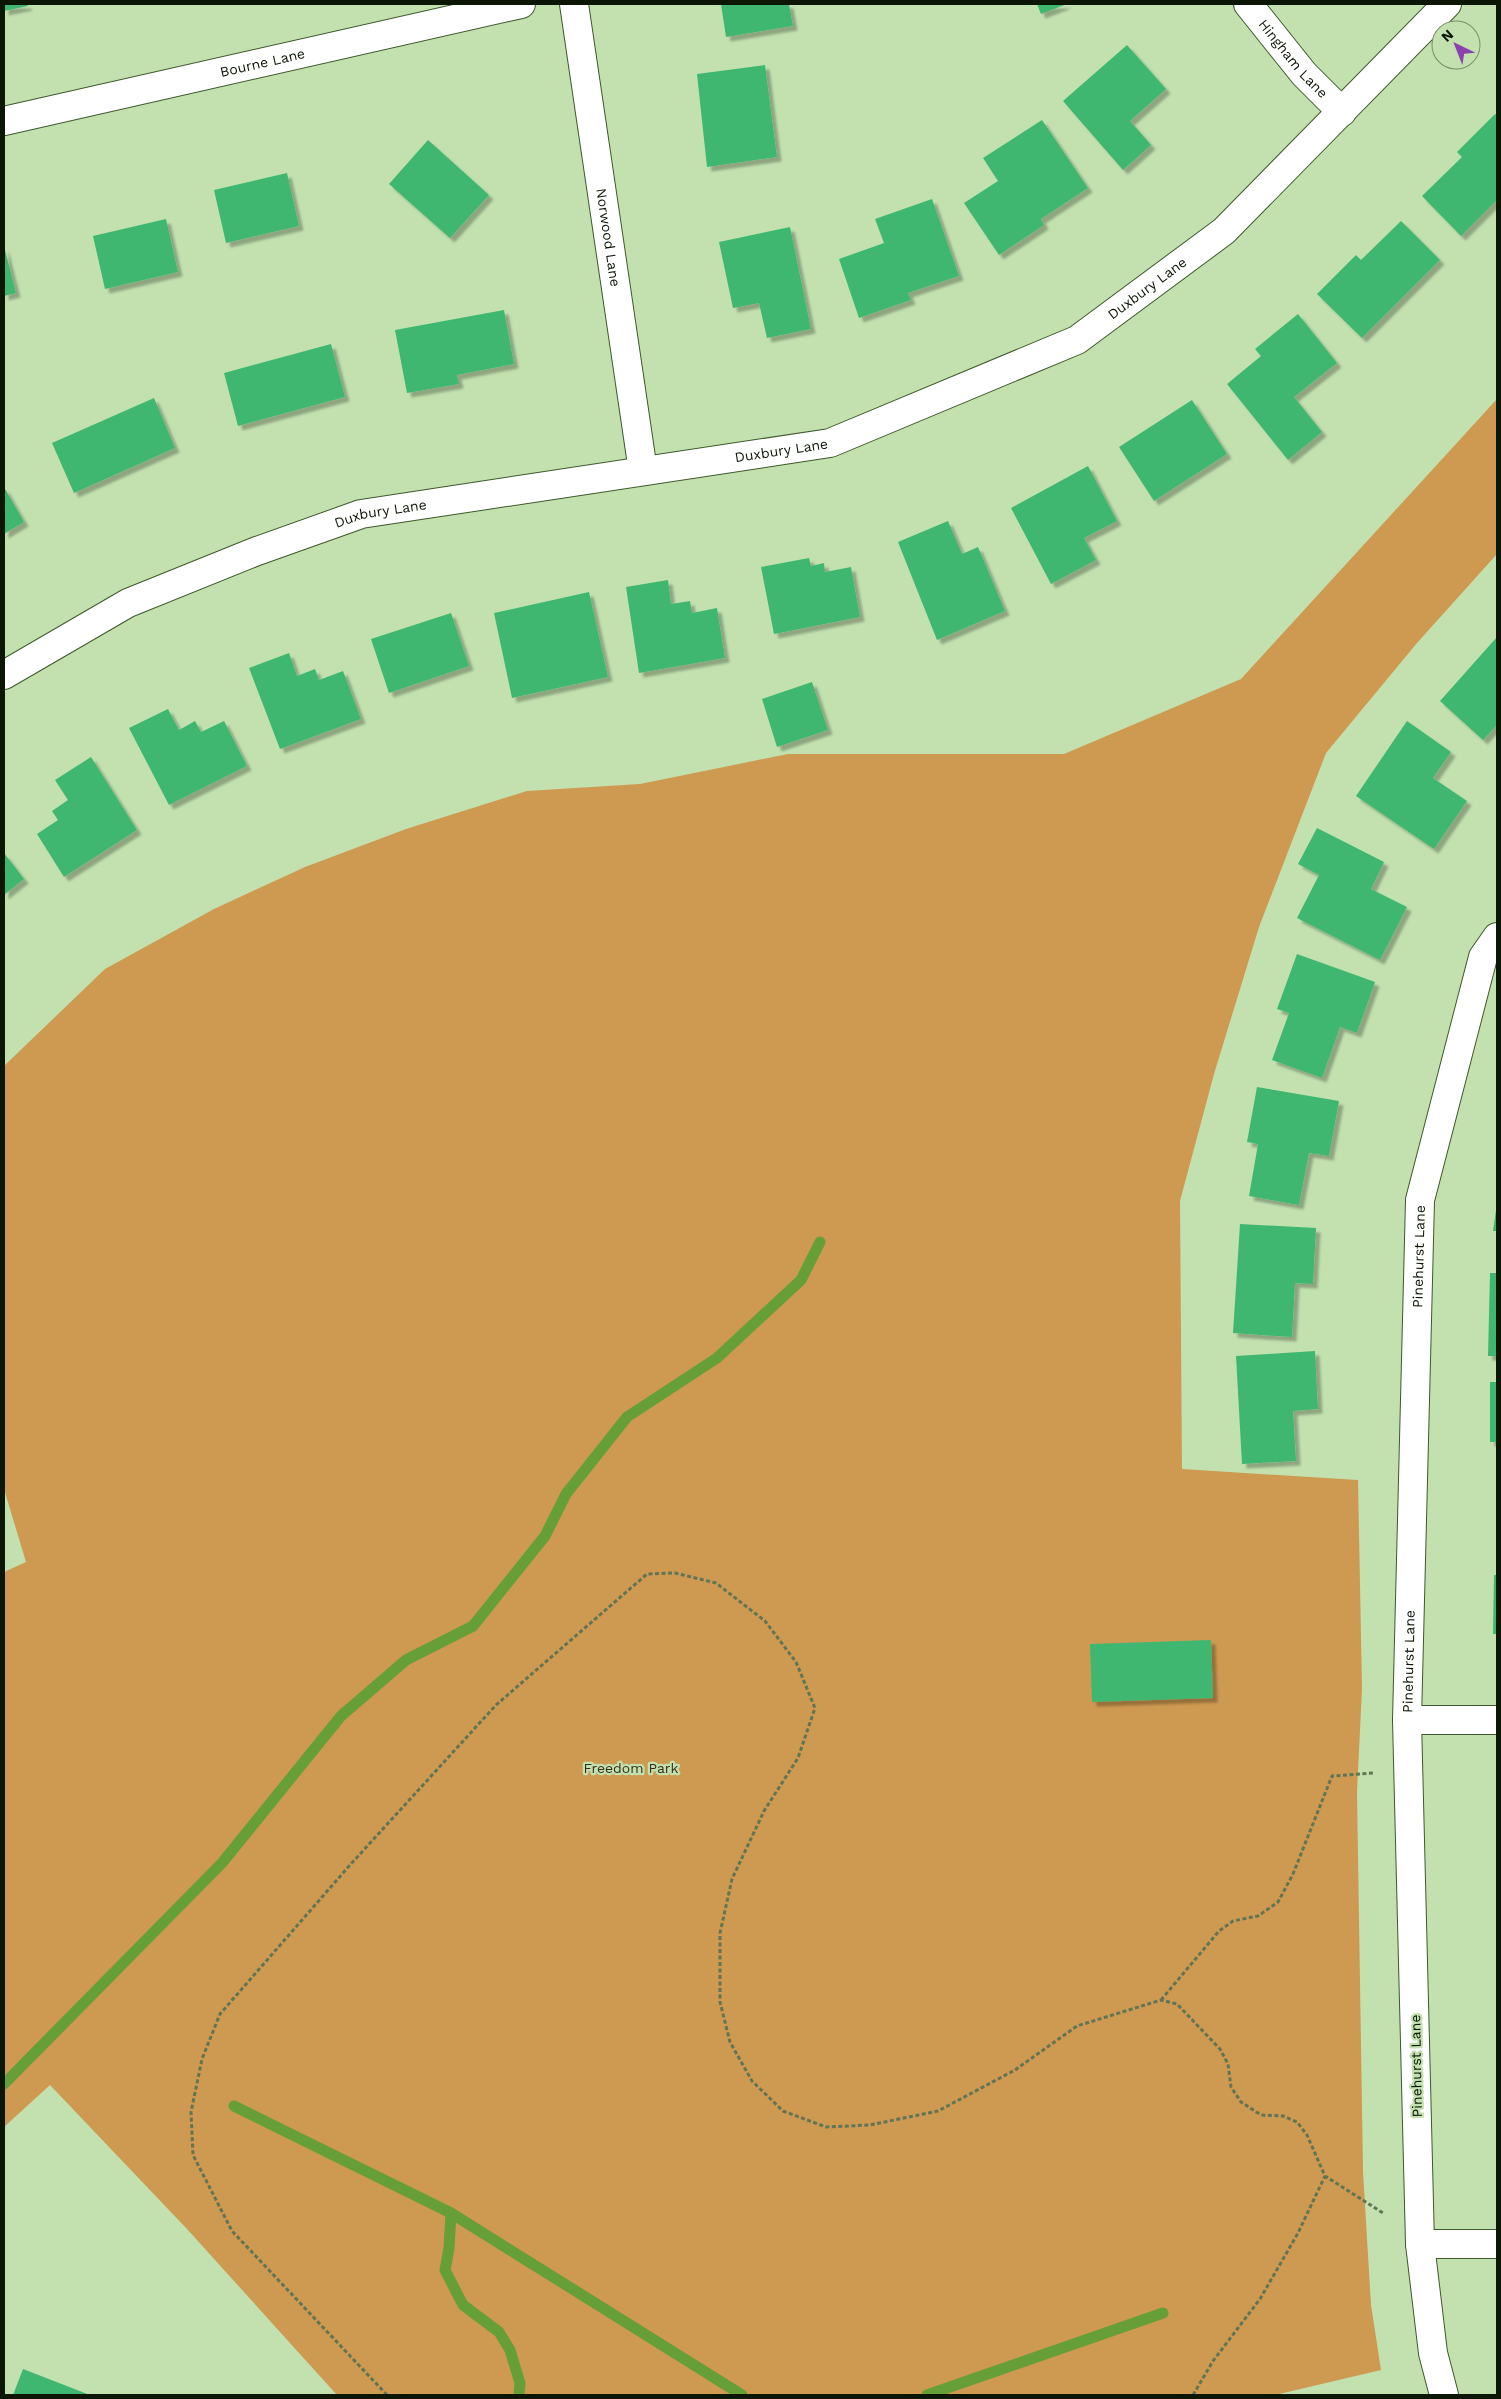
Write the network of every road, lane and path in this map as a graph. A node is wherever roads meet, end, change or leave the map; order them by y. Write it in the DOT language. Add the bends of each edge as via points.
graph roads {
  1 [pos="522,4"];
  2 [pos="574,4"];
  3 [pos="1248,4"];
  4 [pos="1447,4"];
  5 [pos="1342,112"];
  6 [pos="4,121"];
  7 [pos="643,471"];
  8 [pos="4,674"];
  9 [pos="1497,937"];
  10 [pos="1407,1720"];
  11 [pos="1497,1720"];
  12 [pos="1373,1773"];
  13 [pos="1161,2000"];
  14 [pos="1325,2176"];
  15 [pos="1383,2213"];
  16 [pos="1420,2244"];
  17 [pos="1497,2244"];
  18 [pos="386,2395"];
  19 [pos="1193,2395"];
  20 [pos="1444,2395"];
  1 -- 6 [label="street, Bourne Lane"];
  2 -- 7 [label="street, Norwood Lane"];
  3 -- 5 [label="street, Hingham Lane" via="1304,74"];
  4 -- 5 [label="street, Duxbury Lane"];
  5 -- 7 [label="street, Duxbury Lane" via="1224,231 1077,340 830,443"];
  7 -- 8 [label="street, Duxbury Lane" via="360,514 128,603"];
  9 -- 10 [label="street, Pinehurst Lane" via="1483,957 1420,1200"];
  10 -- 11 [label="street"];
  10 -- 16 [label="street, Pinehurst Lane"];
  12 -- 13 [label="path" via="1332,1776 1294,1874 1278,1902 1258,1916 1233,1921 1219,1931"];
  13 -- 14 [label="path" via="1177,2004 1220,2048 1228,2064 1231,2087 1242,2102 1261,2115 1283,2116 1297,2122 1307,2134"];
  13 -- 18 [label="path" via="1077,2026 1015,2070 938,2111 870,2125 826,2127 783,2111 752,2081 730,2042 720,2002 720,1933 732,1879 764,1811 798,1758 815,1708 796,1662 765,1622 716,1583 675,1573 647,1574 496,1705 220,2014 202,2059 191,2112 193,2155 232,2230"];
  14 -- 15 [label="path"];
  14 -- 19 [label="path" via="1298,2233 1260,2299 1213,2361"];
  16 -- 17 [label="street"];
  16 -- 20 [label="street, Pinehurst Lane" via="1433,2353"];
}
